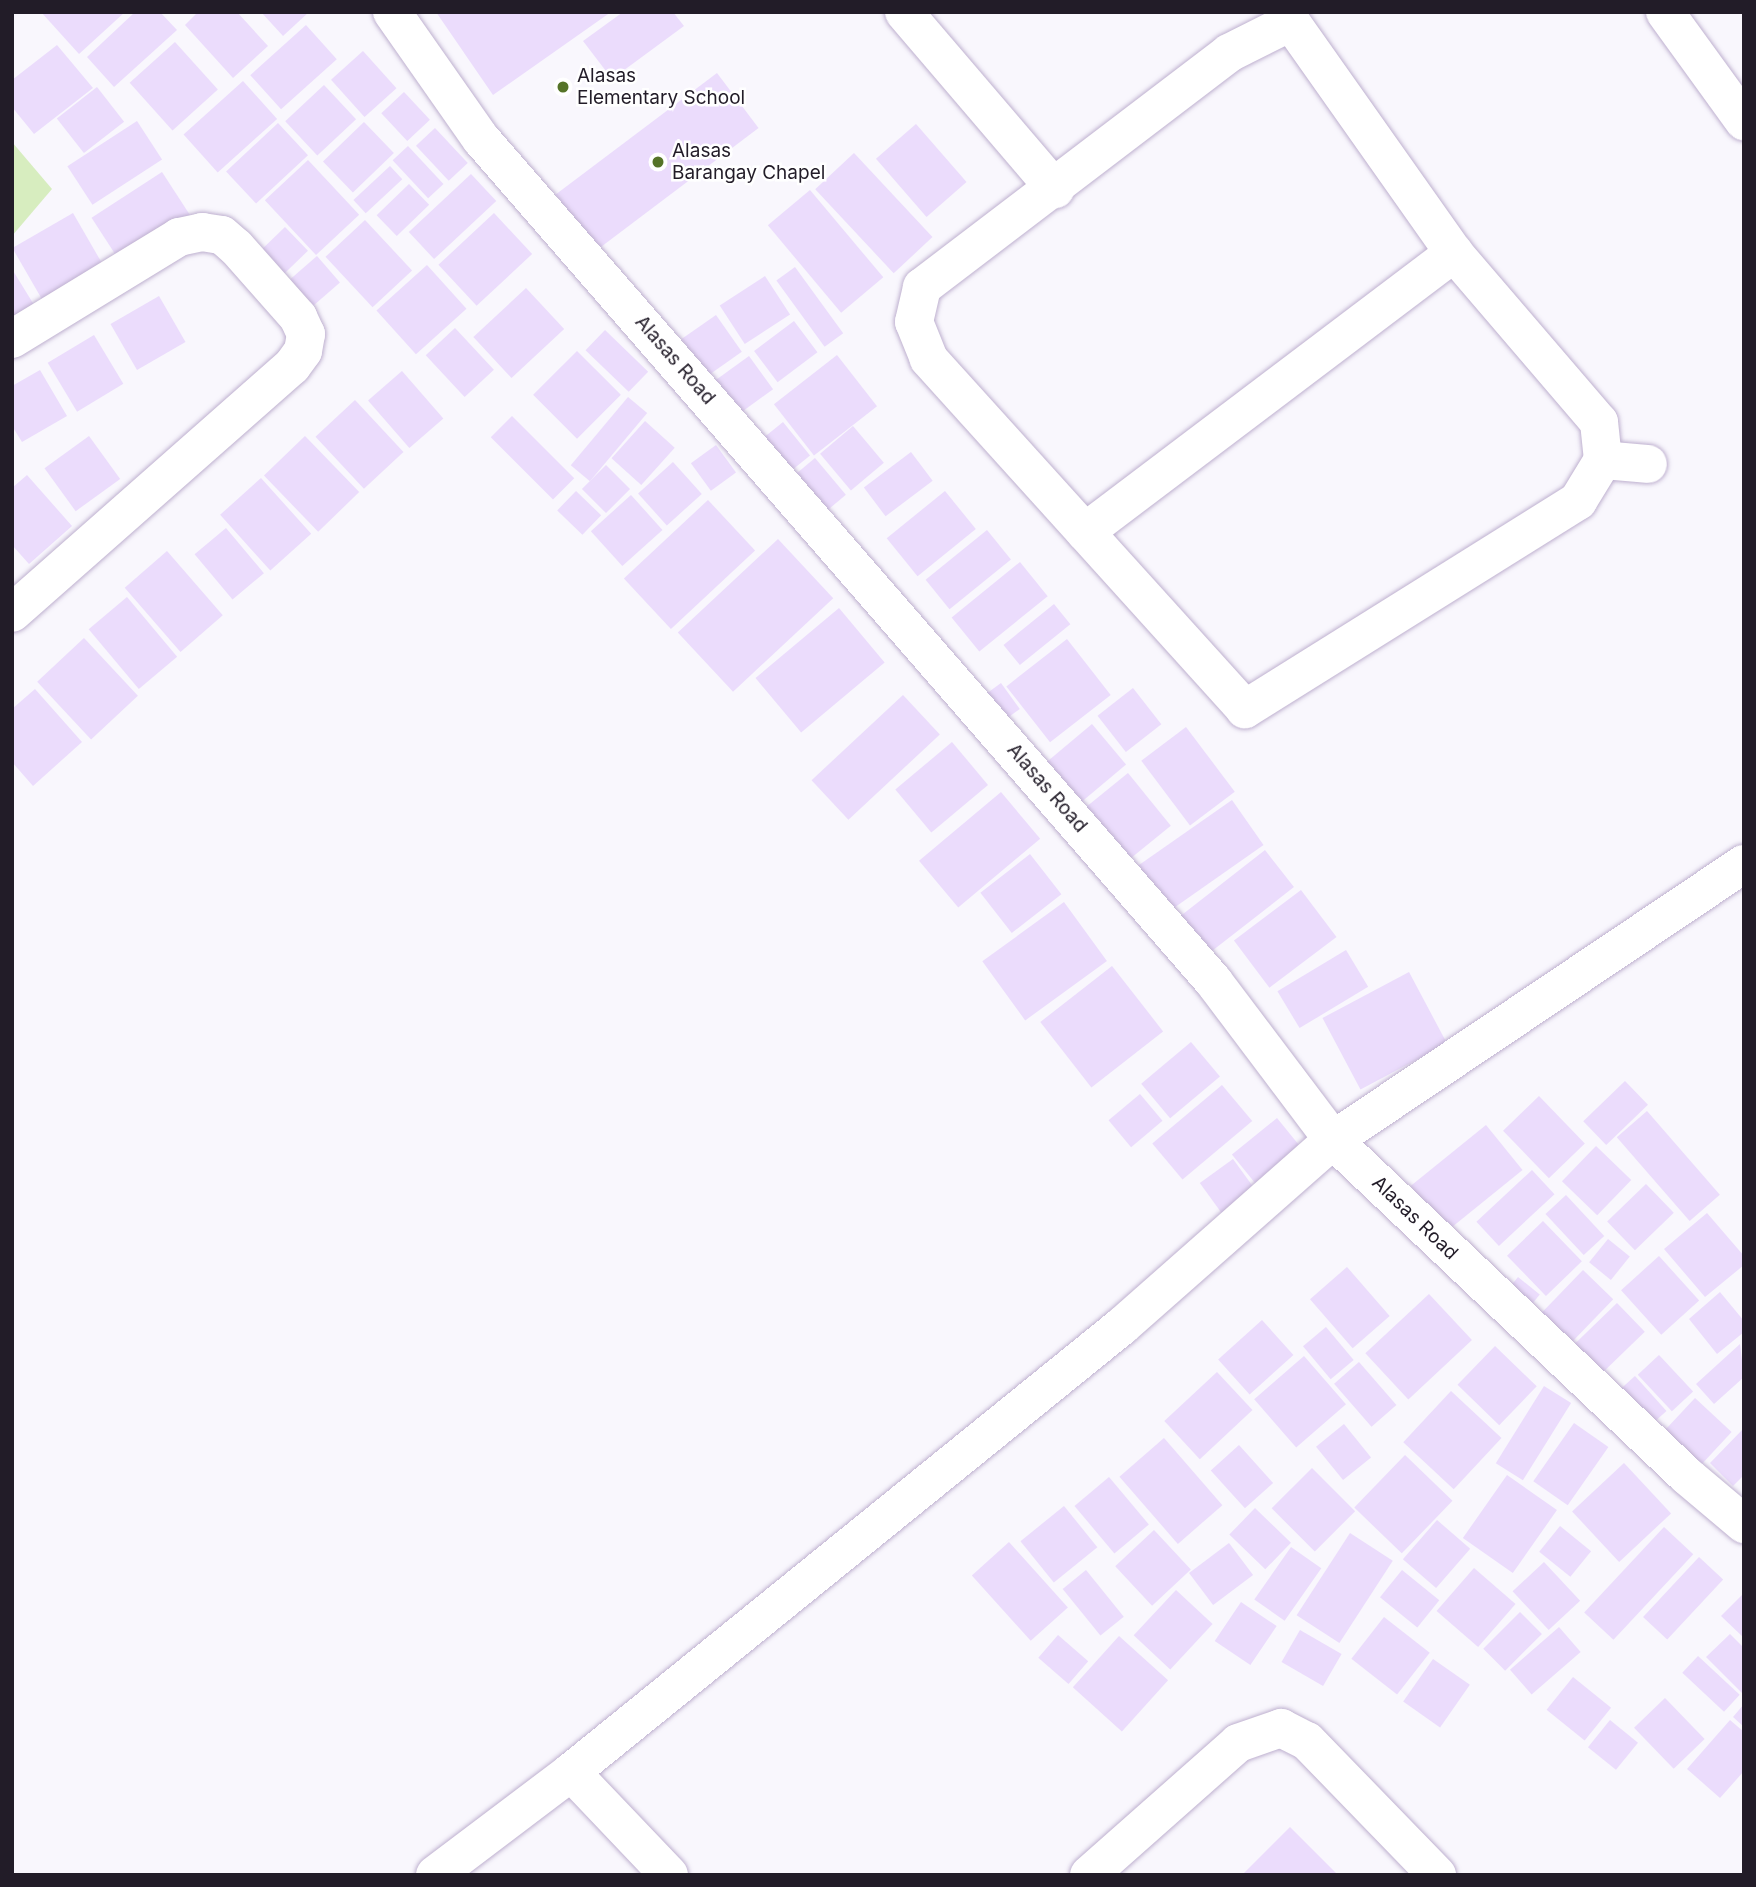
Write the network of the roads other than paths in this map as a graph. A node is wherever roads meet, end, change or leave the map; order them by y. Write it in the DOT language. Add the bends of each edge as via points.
graph roads {
  1 [pos="392,12"];
  2 [pos="904,12"];
  3 [pos="1665,12"];
  4 [pos="1288,17"];
  5 [pos="1744,121"];
  6 [pos="1055,188"];
  7 [pos="1454,253"];
  8 [pos="12,339"];
  9 [pos="1602,460"];
  10 [pos="1648,464"];
  11 [pos="1085,532"];
  12 [pos="12,613"];
  13 [pos="1744,864"];
  14 [pos="1333,1140"];
  15 [pos="1744,1524"];
  16 [pos="571,1772"];
  17 [pos="1094,1873"];
  18 [pos="435,1875"];
  19 [pos="669,1875"];
  20 [pos="1437,1875"];
  1 -- 14 [label="street, Alasas Road" via="481,139 1214,982"];
  2 -- 6 [label="street"];
  3 -- 5 [label="street"];
  4 -- 6 [label="street" via="1229,53"];
  4 -- 7 [label="street"];
  6 -- 11 [label="street" via="922,286 914,322 929,359"];
  7 -- 9 [label="street" via="1599,422"];
  7 -- 11 [label="street"];
  8 -- 12 [label="street" via="179,237 202,232 222,235 236,247 298,317 306,334 303,351 292,366"];
  9 -- 10 [label="street"];
  9 -- 11 [label="street" via="1578,501 1245,709"];
  13 -- 14 [label="street"];
  14 -- 15 [label="street, Alasas Road" via="1687,1476"];
  14 -- 16 [label="street" via="1122,1326"];
  16 -- 18 [label="street"];
  16 -- 19 [label="street"];
  17 -- 20 [label="street" via="1238,1743 1281,1728 1307,1741"];
}
